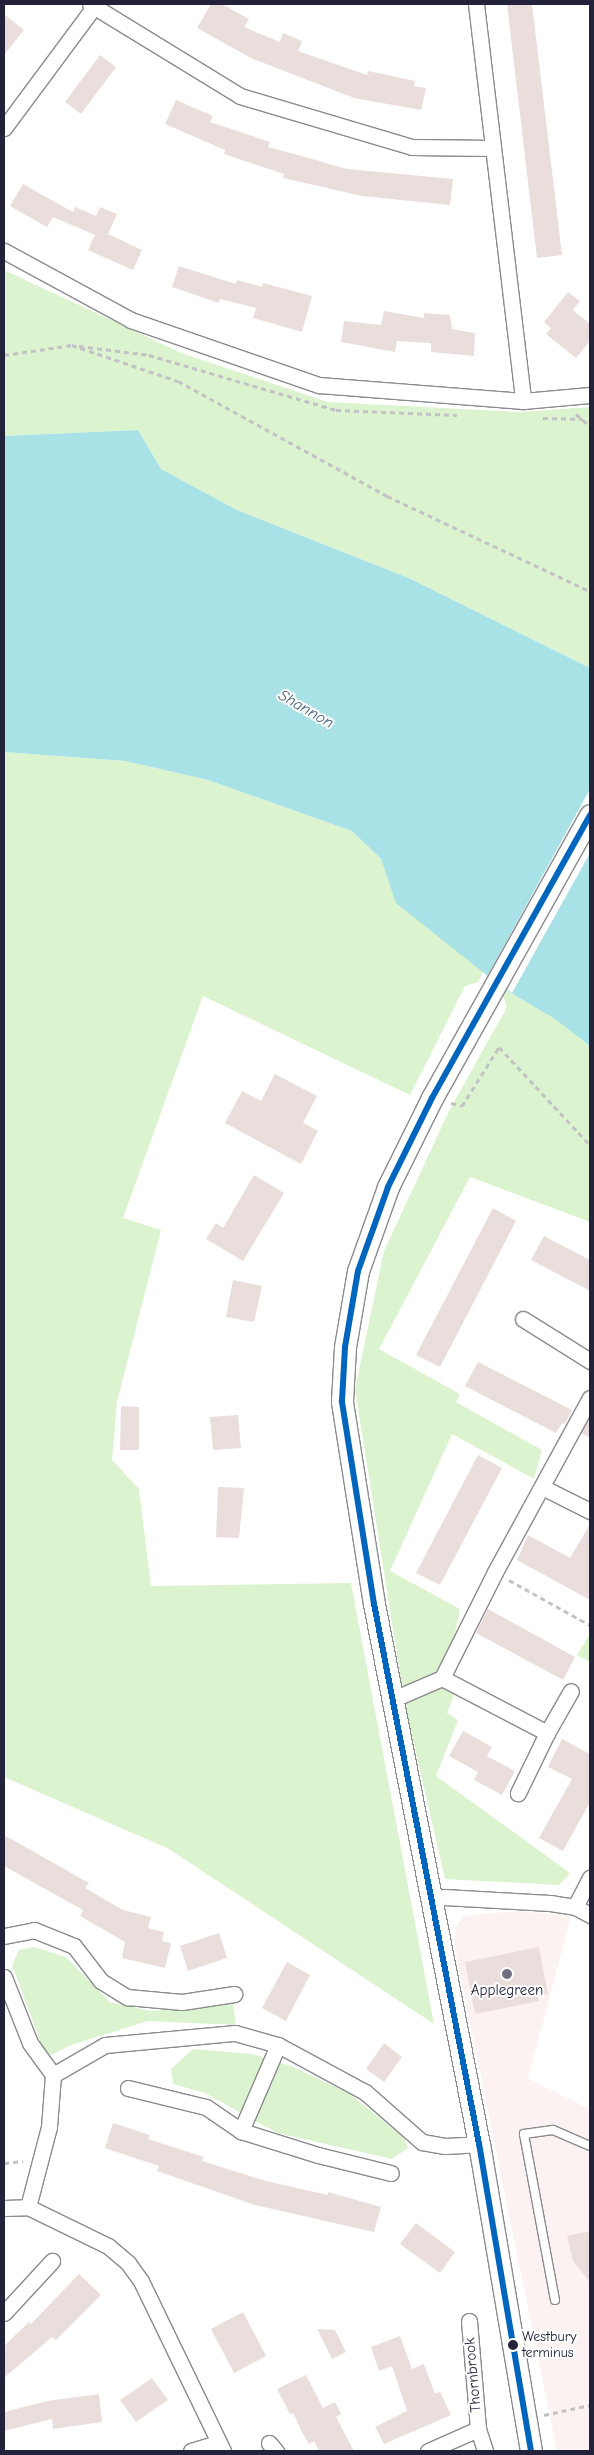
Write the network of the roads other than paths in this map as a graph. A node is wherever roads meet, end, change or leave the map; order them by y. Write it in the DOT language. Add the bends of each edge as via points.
graph roads {
  1 [pos="476,4"];
  2 [pos="93,5"];
  3 [pos="4,128"];
  4 [pos="494,148"];
  5 [pos="4,250"];
  6 [pos="590,395"];
  7 [pos="523,401"];
  8 [pos="590,815"];
  9 [pos="523,1319"];
  10 [pos="590,1361"];
  11 [pos="590,1398"];
  12 [pos="542,1487"];
  13 [pos="590,1510"];
  14 [pos="442,1678"];
  15 [pos="571,1691"];
  16 [pos="392,1700"];
  17 [pos="547,1733"];
  18 [pos="518,1794"];
  19 [pos="590,1878"];
  20 [pos="429,1900"];
  21 [pos="575,1907"];
  22 [pos="590,1915"];
  23 [pos="4,1936"];
  24 [pos="4,1977"];
  25 [pos="234,1994"];
  26 [pos="278,2045"];
  27 [pos="54,2075"];
  28 [pos="128,2088"];
  29 [pos="241,2131"];
  30 [pos="479,2144"];
  31 [pos="590,2146"];
  32 [pos="391,2173"];
  33 [pos="28,2207"];
  34 [pos="4,2208"];
  35 [pos="52,2261"];
  36 [pos="555,2300"];
  37 [pos="4,2313"];
  38 [pos="469,2321"];
  39 [pos="478,2429"];
  40 [pos="220,2447"];
  41 [pos="191,2451"];
  42 [pos="428,2451"];
  43 [pos="485,2451"];
  44 [pos="531,2451"];
  1 -- 4 [label="street"];
  2 -- 3 [label="street"];
  2 -- 4 [label="street" via="240,96 412,146"];
  4 -- 7 [label="street"];
  5 -- 7 [label="street" via="131,320 319,385"];
  6 -- 7 [label="street"];
  8 -- 16 [label="main road" via="432,1098 388,1187 358,1271 345,1347 342,1401"];
  9 -- 10 [label="street"];
  11 -- 12 [label="street"];
  12 -- 13 [label="street"];
  12 -- 14 [label="street"];
  14 -- 16 [label="street"];
  14 -- 17 [label="street"];
  15 -- 17 [label="street"];
  16 -- 20 [label="main road"];
  17 -- 18 [label="street"];
  19 -- 21 [label="street"];
  20 -- 21 [label="street" via="444,1897"];
  20 -- 30 [label="main road"];
  21 -- 22 [label="street"];
  23 -- 25 [label="street" via="34,1930 74,1946 101,1981 127,1997 182,2002"];
  24 -- 27 [label="street" via="30,2043"];
  26 -- 27 [label="street" via="235,2032 105,2046"];
  26 -- 29 [label="street"];
  26 -- 30 [label="street" via="365,2092 422,2142 445,2146"];
  27 -- 33 [label="street" via="49,2127"];
  28 -- 29 [label="street" via="206,2107"];
  29 -- 32 [label="street"];
  30 -- 44 [label="main road"];
  31 -- 36 [label="lane" via="553,2130 524,2134"];
  33 -- 34 [label="street"];
  33 -- 40 [label="street" via="108,2246 128,2263 141,2281"];
  35 -- 37 [label="street"];
  38 -- 39 [label="street, Thornbrook"];
  39 -- 42 [label="street, Thornbrook"];
  39 -- 43 [label="street, Thornbrook"];
  40 -- 41 [label="street"];
}
